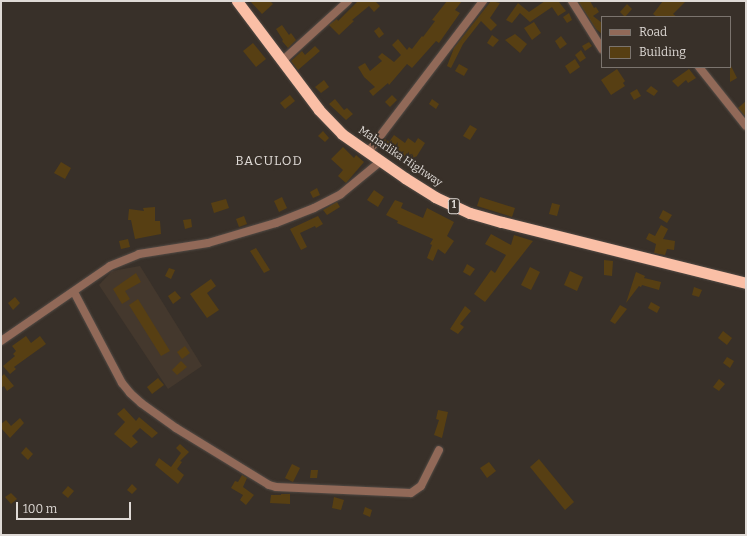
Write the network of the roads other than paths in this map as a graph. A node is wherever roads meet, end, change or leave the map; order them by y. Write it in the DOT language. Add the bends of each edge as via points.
graph roads {
  1 [pos="237,1"];
  2 [pos="348,1"];
  3 [pos="483,1"];
  4 [pos="572,1"];
  5 [pos="601,48"];
  6 [pos="282,61"];
  7 [pos="700,68"];
  8 [pos="746,126"];
  9 [pos="368,152"];
  10 [pos="381,161"];
  11 [pos="746,283"];
  12 [pos="74,292"];
  13 [pos="1,341"];
  14 [pos="439,450"];
  1 -- 6 [label="highway, Maharlika Highway / 1"];
  2 -- 6 [label="street"];
  3 -- 9 [label="street"];
  4 -- 5 [label="street"];
  6 -- 9 [label="highway, Maharlika Highway / 1" via="319,110 342,134"];
  7 -- 8 [label="street"];
  9 -- 10 [label="highway, Maharlika Highway / 1"];
  10 -- 11 [label="highway, Maharlika Highway / 1" via="435,197 470,213"];
  10 -- 12 [label="street" via="341,194 314,208 276,223 214,241 126,258 110,266"];
  12 -- 13 [label="street"];
  12 -- 14 [label="street" via="122,383 130,393 176,428 269,485 411,493 421,486"];
}
